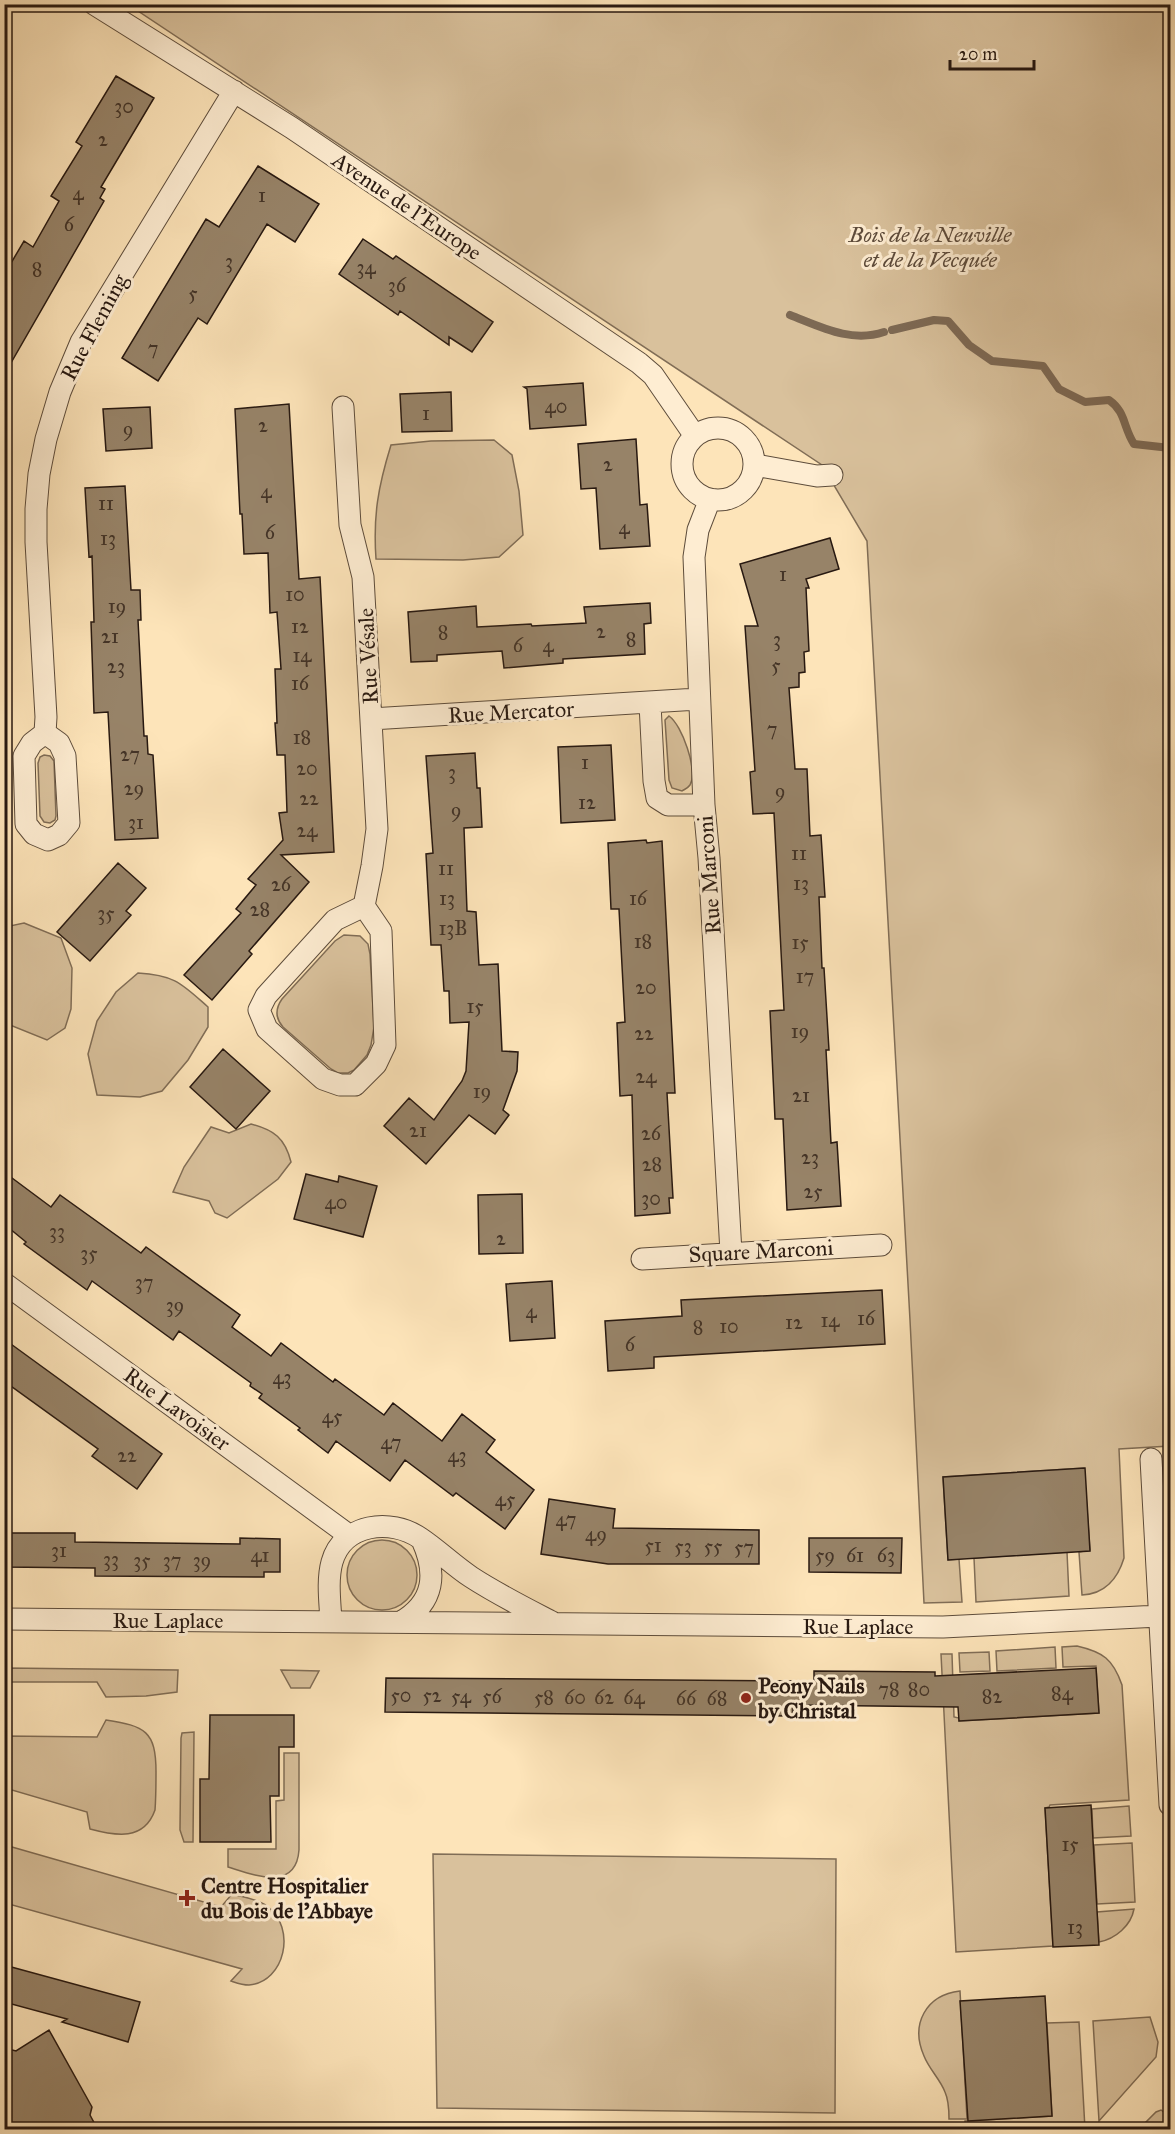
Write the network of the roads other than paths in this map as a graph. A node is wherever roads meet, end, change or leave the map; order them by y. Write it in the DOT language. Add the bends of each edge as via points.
graph roads {
  1 [pos="94,4"];
  2 [pos="234,91"];
  3 [pos="343,407"];
  4 [pos="695,436"];
  5 [pos="755,465"];
  6 [pos="832,475"];
  7 [pos="710,499"];
  8 [pos="698,699"];
  9 [pos="650,704"];
  10 [pos="371,719"];
  11 [pos="45,733"];
  12 [pos="704,805"];
  13 [pos="364,906"];
  14 [pos="881,1245"];
  15 [pos="731,1252"];
  16 [pos="642,1258"];
  17 [pos="4,1283"];
  18 [pos="1151,1459"];
  19 [pos="350,1536"];
  20 [pos="422,1540"];
  21 [pos="1159,1616"];
  22 [pos="4,1619"];
  23 [pos="331,1621"];
  24 [pos="401,1622"];
  25 [pos="556,1624"];
  26 [pos="1170,1805"];
  1 -- 2 [label="street, Avenue de l'Europe"];
  2 -- 4 [label="street, Avenue de l'Europe" via="639,363 654,375"];
  2 -- 11 [label="street, Rue Fleming" via="81,342 46,439 36,509"];
  3 -- 10 [label="street, Rue Vésale" via="350,525 363,577"];
  4 -- 5 [label="street" via="705,429 729,428 748,442"];
  4 -- 7 [label="street" via="683,455 684,478 691,488"];
  5 -- 6 [label="street"];
  5 -- 7 [label="street" via="752,477 740,492 723,500"];
  7 -- 8 [label="street, Rue Marconi" via="698,530 694,557"];
  8 -- 9 [label="street, Rue Mercator"];
  8 -- 12 [label="street, Rue Marconi"];
  9 -- 10 [label="street, Rue Mercator"];
  9 -- 12 [label="street" via="657,798 668,806"];
  10 -- 13 [label="street, Rue Vésale" via="377,829"];
  12 -- 15 [label="street, Rue Marconi"];
  13 -- 13 [label="street" via="381,931 385,1045 376,1064 355,1085 340,1085 322,1079 267,1029 259,1010 266,996 335,920"];
  14 -- 15 [label="street, Square Marconi"];
  15 -- 16 [label="street, Square Marconi"];
  17 -- 19 [label="street, Rue Lavoisier"];
  18 -- 21 [label="street"];
  19 -- 20 [label="street, Rue Laplace" via="384,1525 401,1528"];
  19 -- 23 [label="street" via="332,1560"];
  20 -- 24 [label="street" via="429,1555 429,1593 422,1605"];
  20 -- 25 [label="street, Rue Laplace" via="470,1576"];
  21 -- 25 [label="street, Rue Laplace" via="944,1627"];
  21 -- 26 [label="street"];
  22 -- 23 [label="street, Rue Laplace"];
  23 -- 24 [label="street, Rue Laplace"];
  24 -- 25 [label="street, Rue Laplace"];
}
